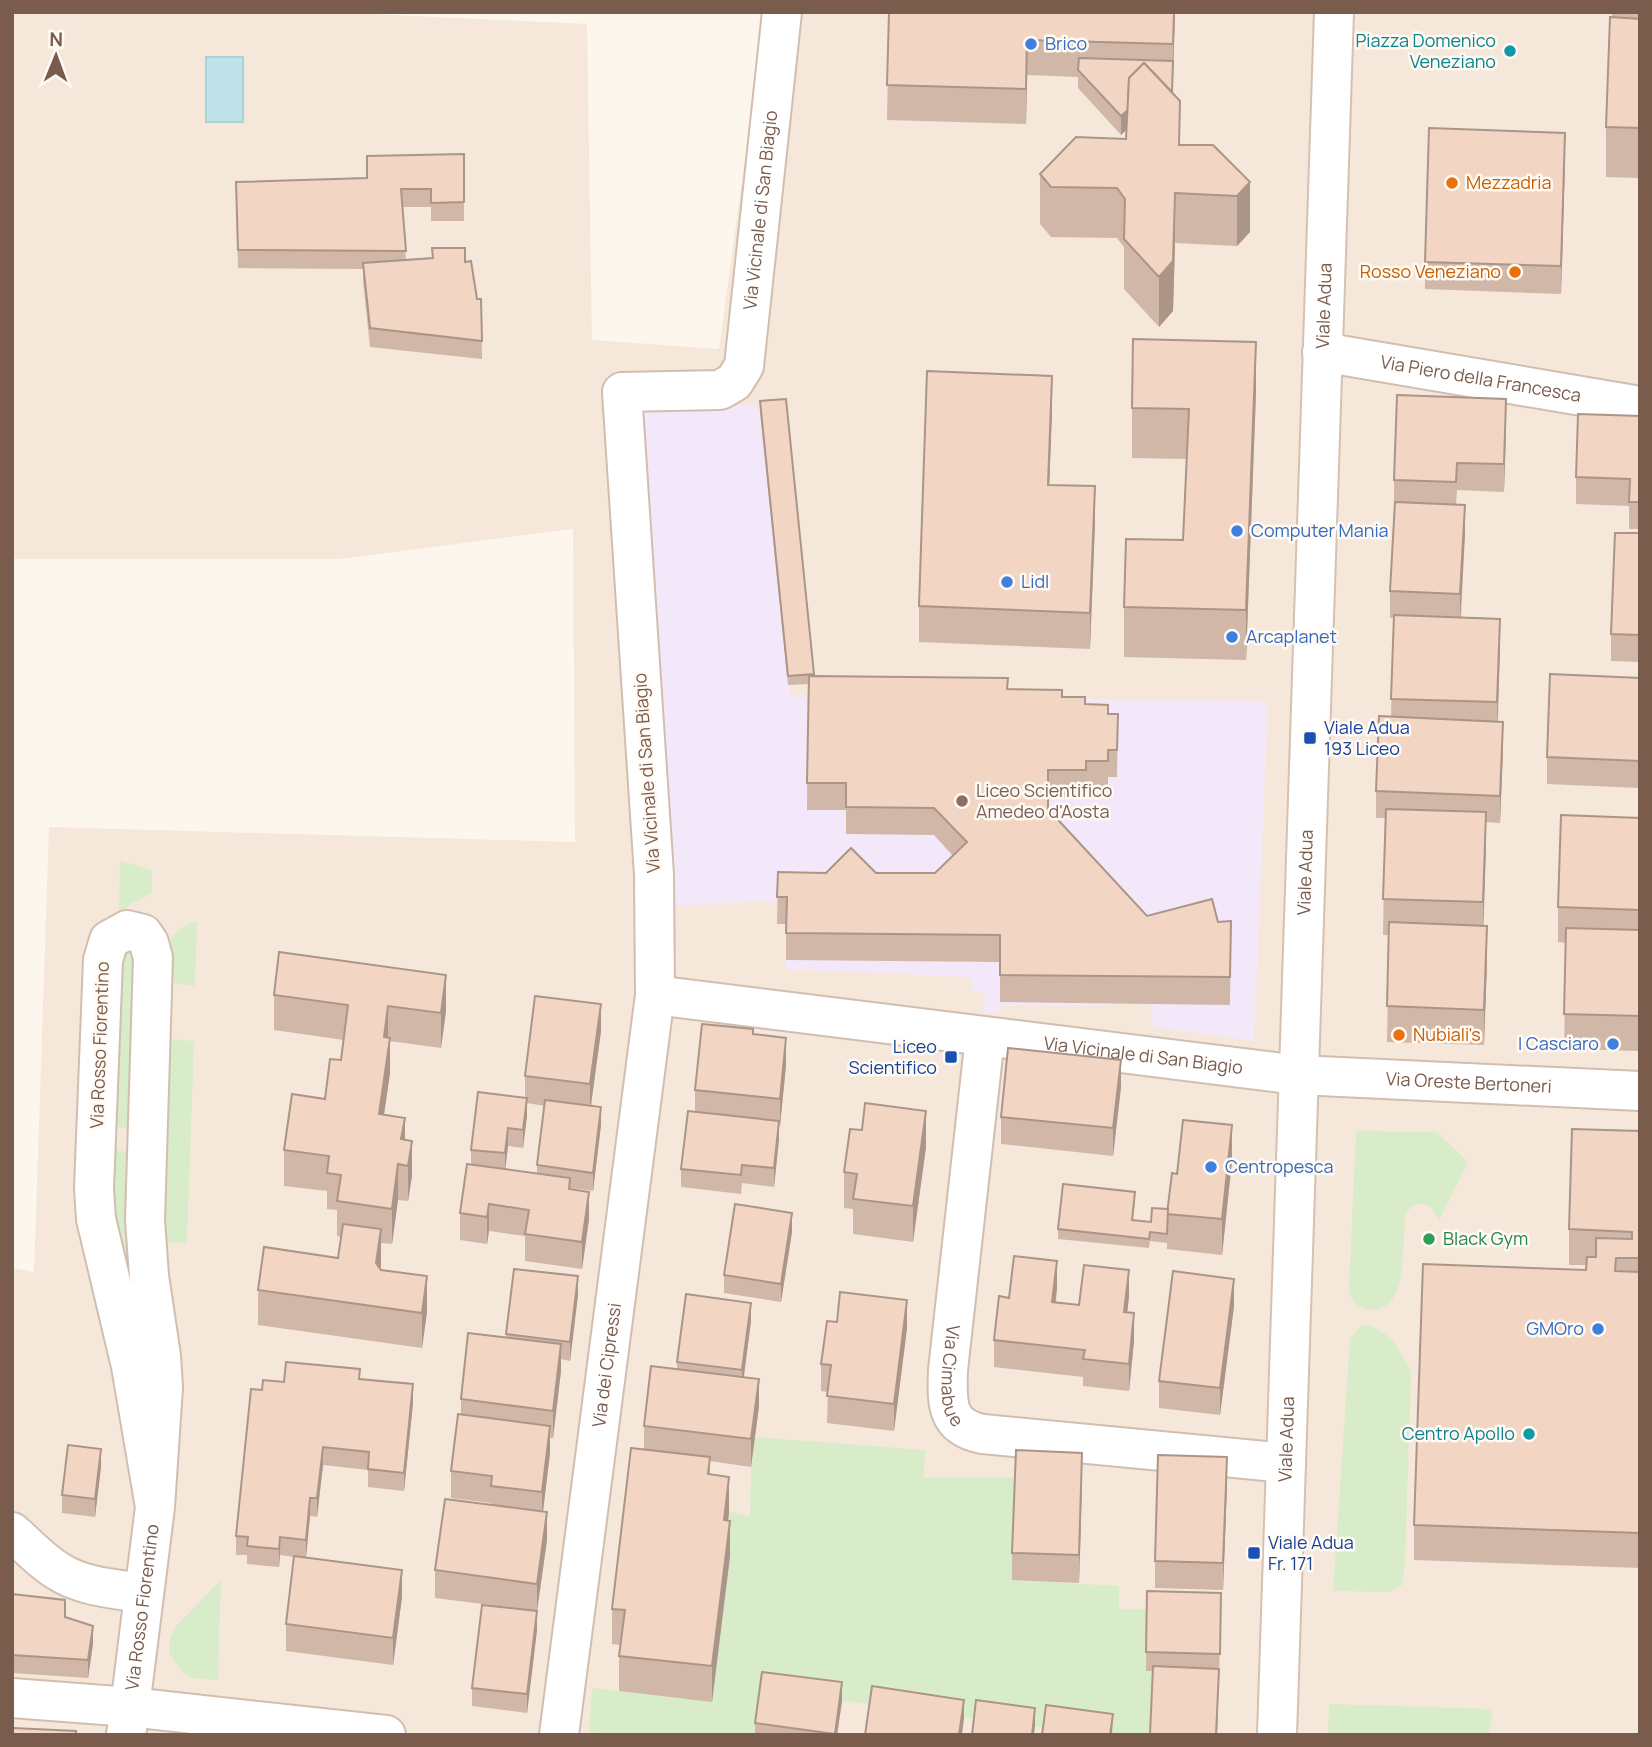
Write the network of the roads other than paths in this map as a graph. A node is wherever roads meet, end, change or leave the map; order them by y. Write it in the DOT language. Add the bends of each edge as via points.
graph roads {
  1 [pos="782,12"];
  2 [pos="1334,12"];
  3 [pos="1322,352"];
  4 [pos="1640,406"];
  5 [pos="655,995"];
  6 [pos="985,1037"];
  7 [pos="1298,1075"];
  8 [pos="1640,1091"];
  9 [pos="96,1141"];
  10 [pos="148,1142"];
  11 [pos="1286,1463"];
  12 [pos="155,1507"];
  13 [pos="12,1532"];
  14 [pos="143,1593"];
  15 [pos="12,1698"];
  16 [pos="128,1721"];
  17 [pos="386,1735"];
  18 [pos="559,1735"];
  19 [pos="1277,1735"];
  1 -- 5 [label="street, Via Vicinale di San Biagio" via="744,366 734,382 720,390 622,392 654,875"];
  2 -- 3 [label="street, Viale Adua"];
  3 -- 4 [label="street, Via Piero della Francesca"];
  3 -- 7 [label="street, Viale Adua"];
  5 -- 6 [label="street, Via Vicinale di San Biagio"];
  5 -- 18 [label="street, Via dei Cipressi"];
  6 -- 7 [label="street, Via Vicinale di San Biagio"];
  6 -- 11 [label="street, Via Cimabue" via="948,1370 949,1409 954,1420 983,1434"];
  7 -- 8 [label="street, Via Oreste Bertoneri"];
  7 -- 11 [label="street, Viale Adua"];
  9 -- 10 [label="street"];
  9 -- 10 [label="street, Via Rosso Fiorentino" via="104,952 109,940 127,930 143,934 153,958"];
  9 -- 12 [label="street, Via Rosso Fiorentino" via="99,1235 131,1366"];
  10 -- 12 [label="street, Via Rosso Fiorentino" via="146,1237 163,1373"];
  11 -- 19 [label="street, Viale Adua"];
  12 -- 14 [label="street, Via Rosso Fiorentino"];
  13 -- 14 [label="street" via="68,1577"];
  14 -- 16 [label="street, Via Rosso Fiorentino"];
  15 -- 16 [label="street"];
  16 -- 17 [label="street"];
}
